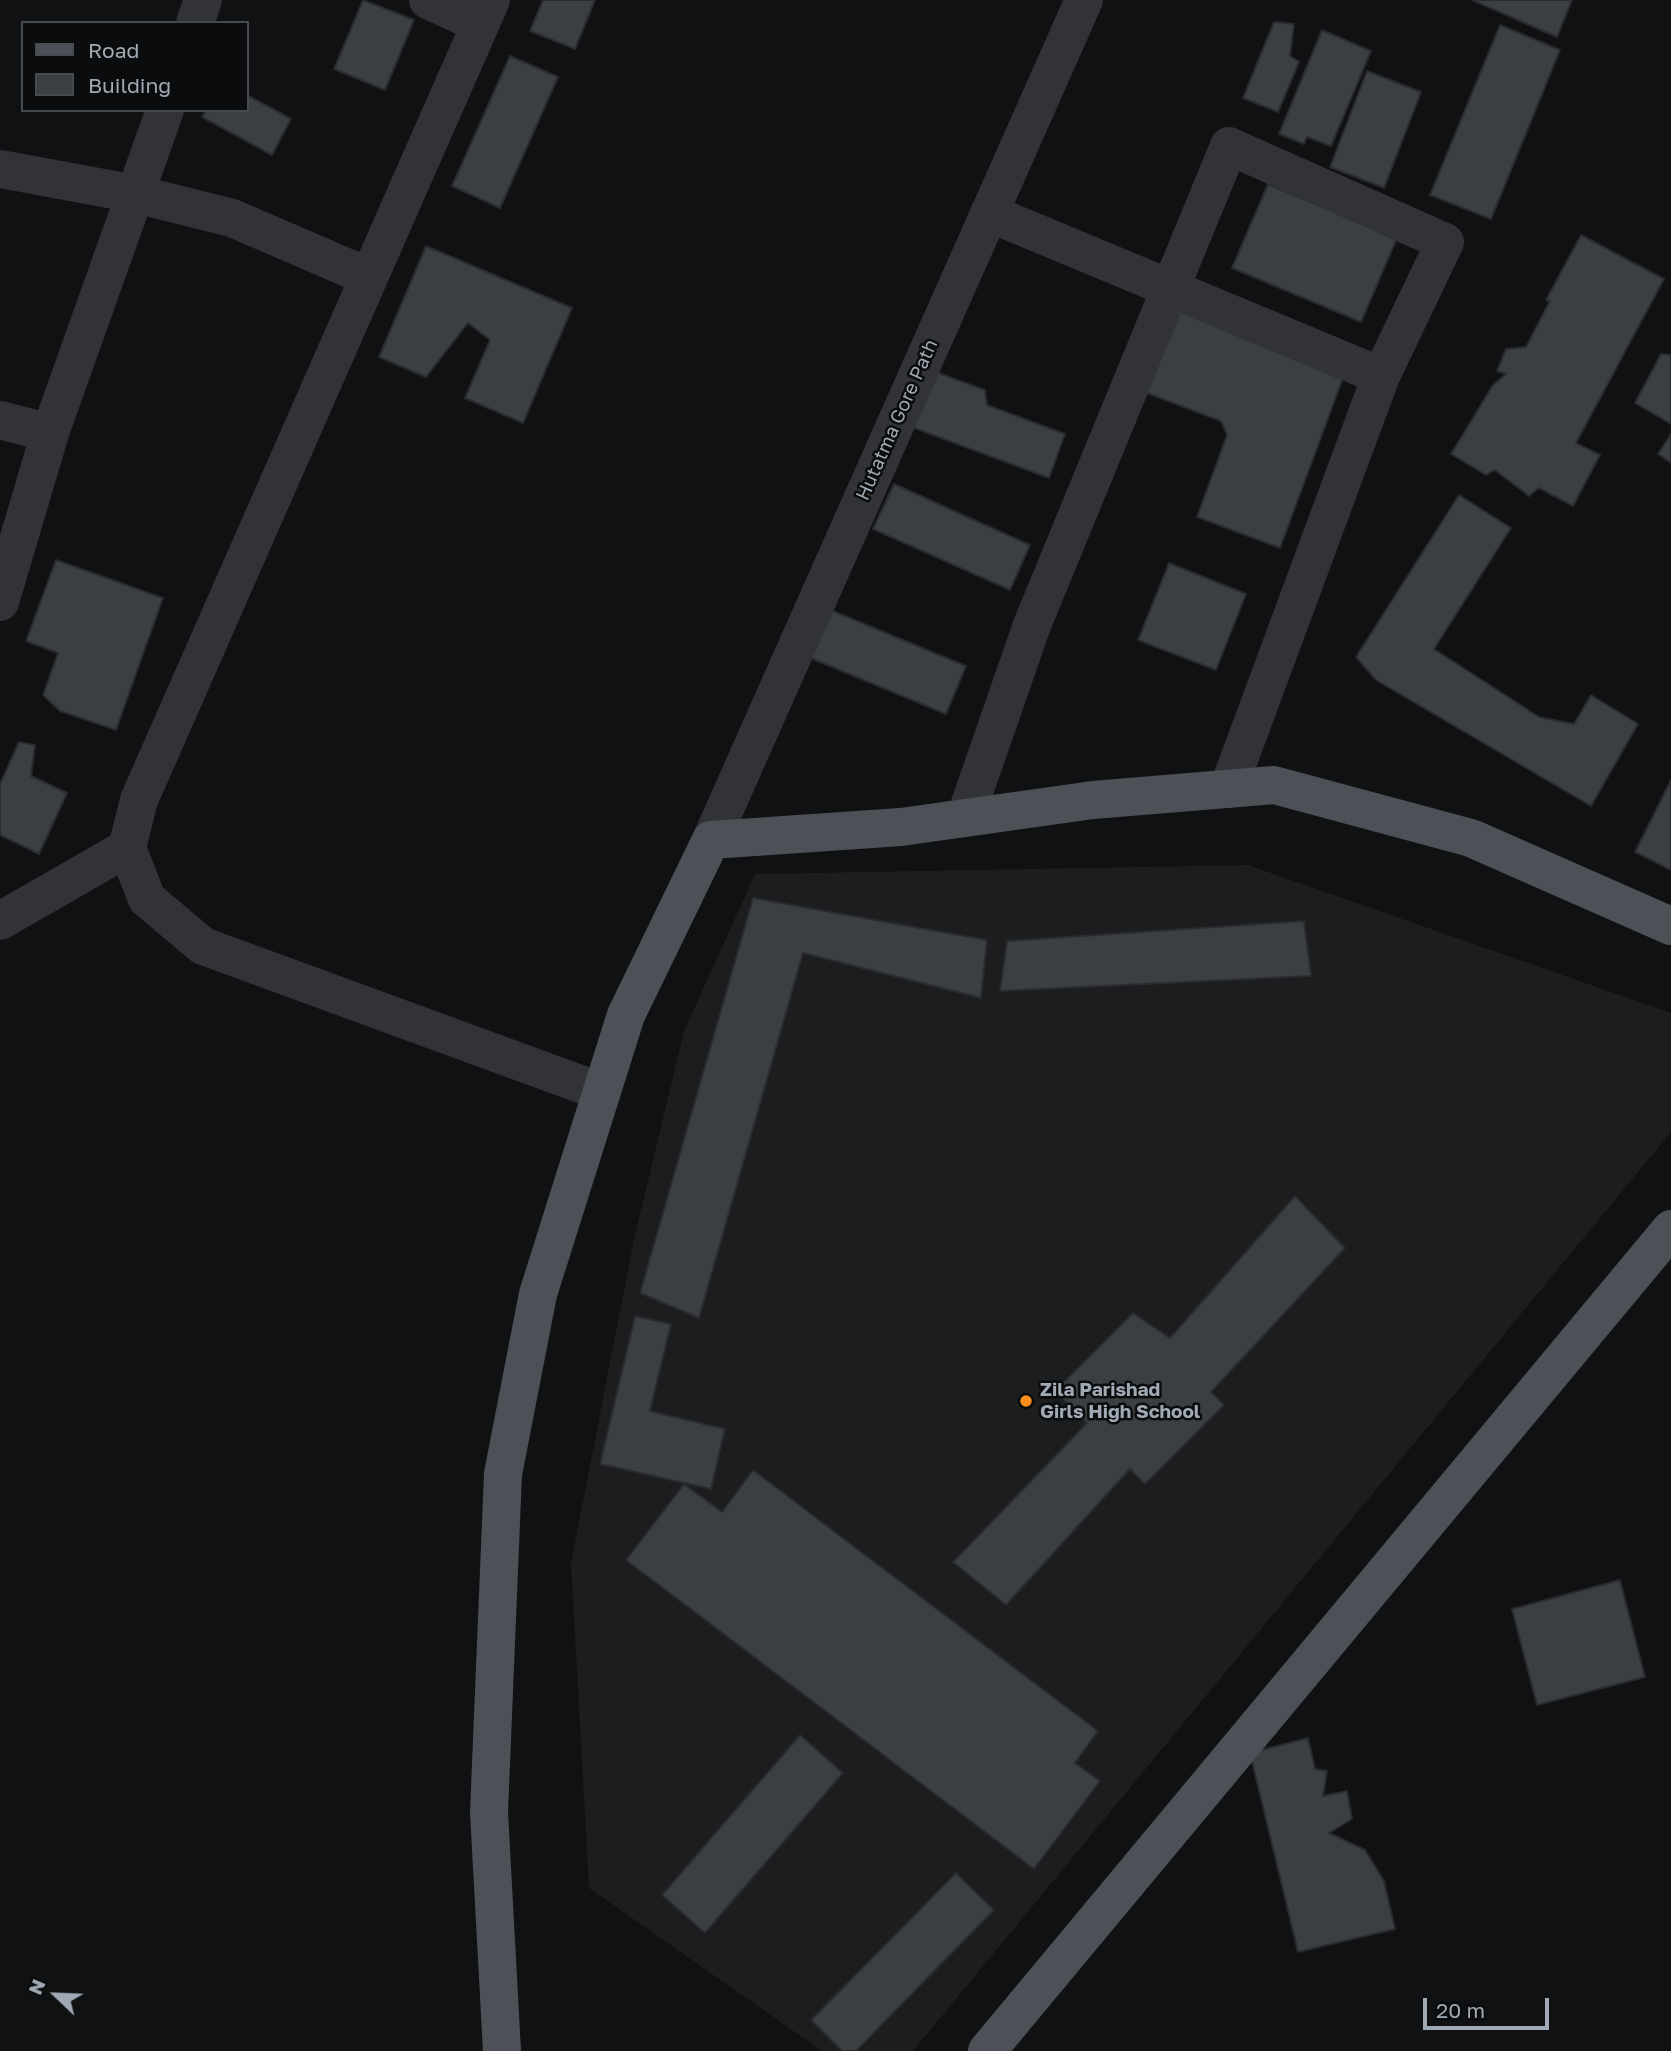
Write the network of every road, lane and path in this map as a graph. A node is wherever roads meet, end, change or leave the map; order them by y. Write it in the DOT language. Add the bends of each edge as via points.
graph roads {
  1 [pos="203,0"];
  2 [pos="428,0"];
  3 [pos="1084,0"];
  4 [pos="486,12"];
  5 [pos="196,21"];
  6 [pos="164,112"];
  7 [pos="0,169"];
  8 [pos="136,194"];
  9 [pos="989,213"];
  10 [pos="369,277"];
  11 [pos="1172,287"];
  12 [pos="1381,376"];
  13 [pos="0,420"];
  14 [pos="50,433"];
  15 [pos="0,602"];
  16 [pos="1228,789"];
  17 [pos="965,818"];
  18 [pos="711,840"];
  19 [pos="127,848"];
  20 [pos="0,921"];
  21 [pos="1671,926"];
  22 [pos="601,1092"];
  23 [pos="1671,1229"];
  24 [pos="502,2051"];
  25 [pos="987,2051"];
  1 -- 5 [label="street"];
  2 -- 4 [label="street"];
  3 -- 9 [label="street, Hutatma Gore Path"];
  4 -- 10 [label="street"];
  6 -- 8 [label="street"];
  7 -- 8 [label="street"];
  8 -- 10 [label="street" via="232,218"];
  8 -- 14 [label="street"];
  9 -- 11 [label="street"];
  9 -- 18 [label="street, Hutatma Gore Path"];
  10 -- 19 [label="street" via="139,800"];
  11 -- 12 [label="street"];
  11 -- 12 [label="street" via="1229,146 1445,243"];
  11 -- 17 [label="street" via="1032,625"];
  12 -- 16 [label="street"];
  13 -- 14 [label="street"];
  14 -- 15 [label="street"];
  16 -- 17 [label="main road" via="1093,800"];
  16 -- 21 [label="main road" via="1274,785 1471,838"];
  17 -- 18 [label="main road"];
  18 -- 22 [label="main road" via="626,1015"];
  19 -- 20 [label="street"];
  19 -- 22 [label="street" via="147,899 203,946"];
  22 -- 24 [label="main road" via="538,1294 503,1474 489,1812"];
  23 -- 25 [label="main road"];
}
